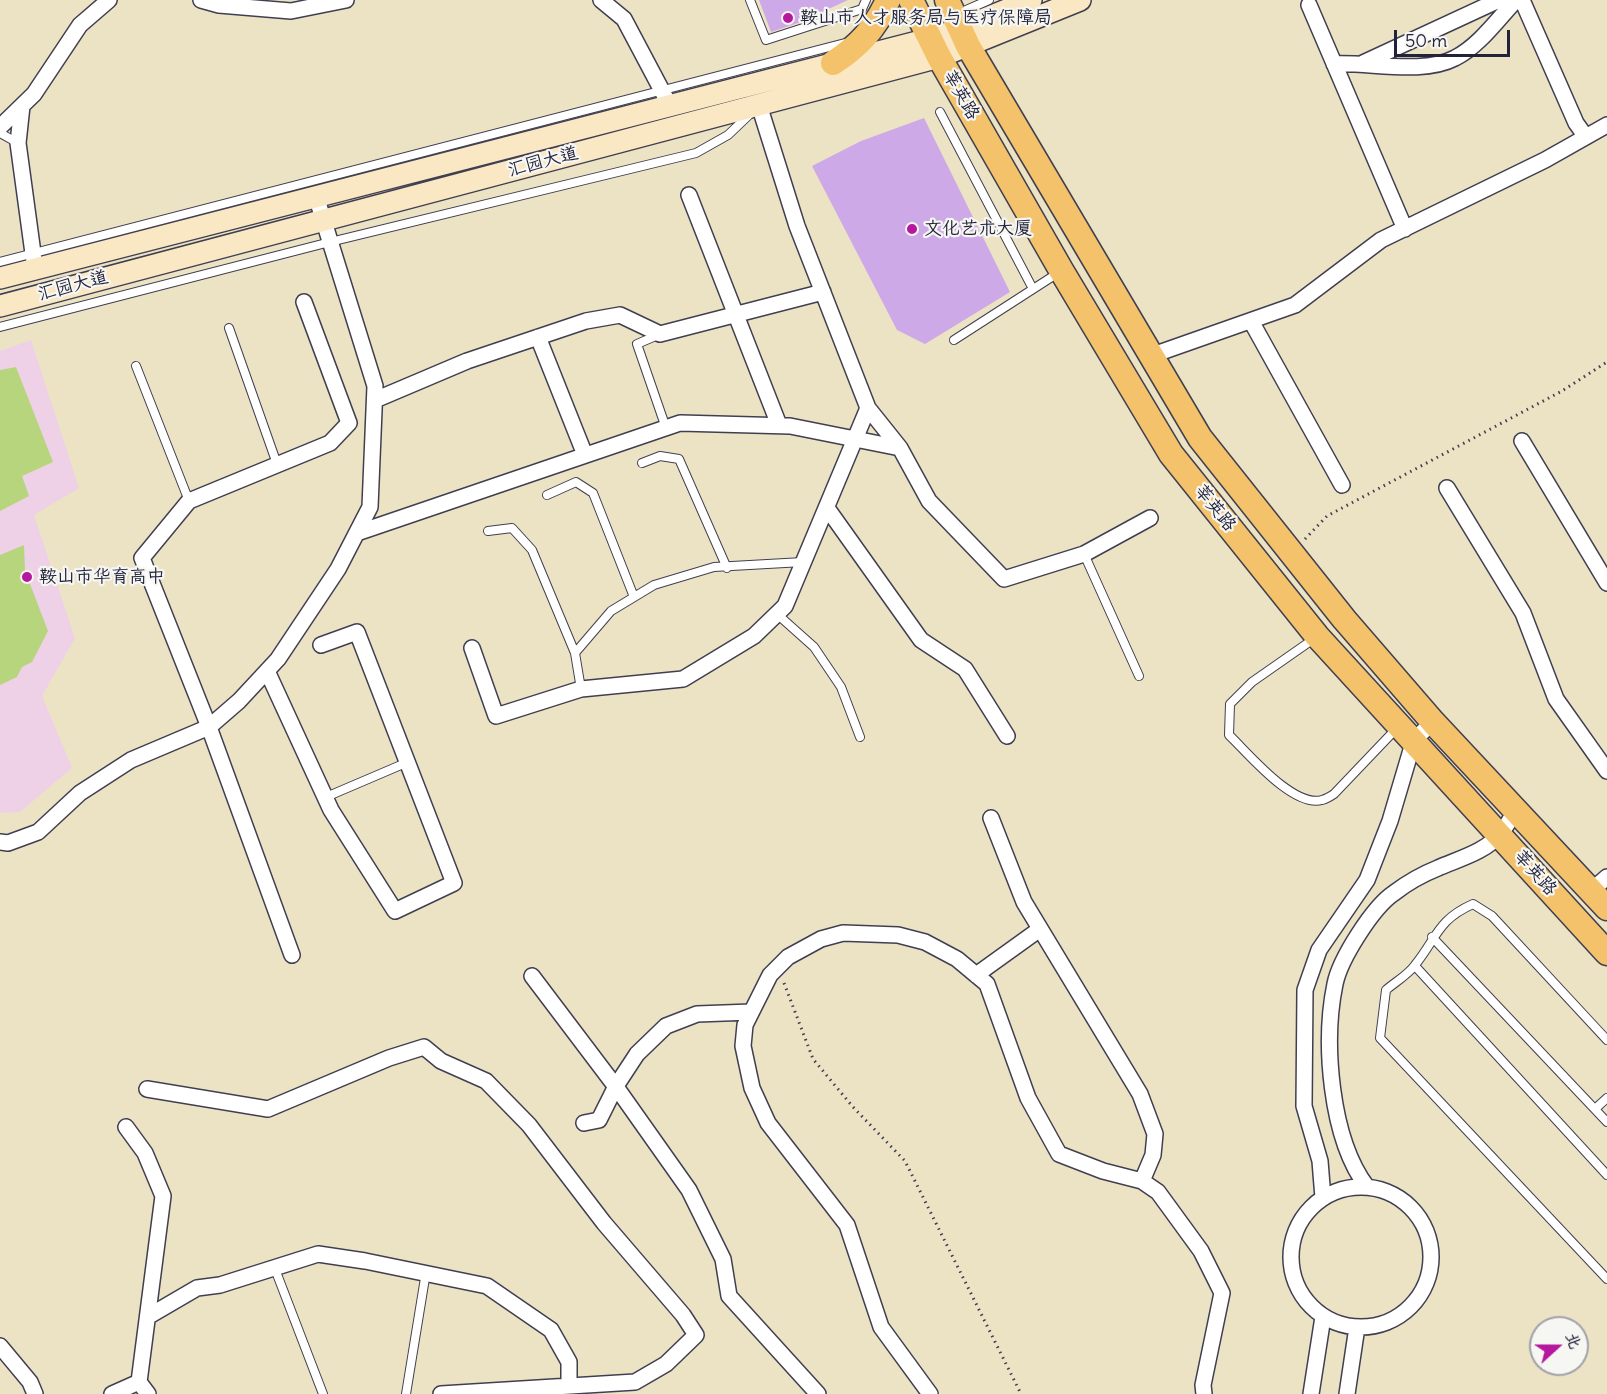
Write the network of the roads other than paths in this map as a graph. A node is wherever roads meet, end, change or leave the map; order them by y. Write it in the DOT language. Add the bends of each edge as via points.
graph roads {
  1 [pos="109,0"];
  2 [pos="201,0"];
  3 [pos="346,0"];
  4 [pos="601,0"];
  5 [pos="750,0"];
  6 [pos="866,0"];
  7 [pos="888,0"];
  8 [pos="911,0"];
  9 [pos="989,0"];
  10 [pos="1031,0"];
  11 [pos="1080,0"];
  12 [pos="1499,0"];
  13 [pos="1516,0"];
  14 [pos="1522,0"];
  15 [pos="1309,5"];
  16 [pos="957,23"];
  17 [pos="864,38"];
  18 [pos="934,48"];
  19 [pos="833,63"];
  20 [pos="1363,63"];
  21 [pos="1334,64"];
  22 [pos="665,97"];
  23 [pos="759,105"];
  24 [pos="22,106"];
  25 [pos="940,112"];
  26 [pos="1607,124"];
  27 [pos="0,127"];
  28 [pos="0,132"];
  29 [pos="1586,137"];
  30 [pos="18,142"];
  31 [pos="689,195"];
  32 [pos="316,196"];
  33 [pos="324,220"];
  34 [pos="1404,229"];
  35 [pos="330,242"];
  36 [pos="34,260"];
  37 [pos="0,262"];
  38 [pos="1061,270"];
  39 [pos="0,278"];
  40 [pos="1033,289"];
  41 [pos="823,292"];
  42 [pos="304,302"];
  43 [pos="0,306"];
  44 [pos="736,315"];
  45 [pos="1251,321"];
  46 [pos="0,327"];
  47 [pos="229,328"];
  48 [pos="660,334"];
  49 [pos="538,337"];
  50 [pos="954,340"];
  51 [pos="1150,356"];
  52 [pos="136,366"];
  53 [pos="375,400"];
  54 [pos="868,408"];
  55 [pos="779,425"];
  56 [pos="666,428"];
  57 [pos="856,439"];
  58 [pos="1522,441"];
  59 [pos="900,448"];
  60 [pos="585,455"];
  61 [pos="642,463"];
  62 [pos="278,464"];
  63 [pos="1342,485"];
  64 [pos="1448,488"];
  65 [pos="547,495"];
  66 [pos="189,501"];
  67 [pos="827,508"];
  68 [pos="1150,518"];
  69 [pos="488,531"];
  70 [pos="357,533"];
  71 [pos="1084,554"];
  72 [pos="803,562"];
  73 [pos="727,568"];
  74 [pos="1607,584"];
  75 [pos="634,597"];
  76 [pos="777,614"];
  77 [pos="1317,636"];
  78 [pos="321,645"];
  79 [pos="472,648"];
  80 [pos="574,652"];
  81 [pos="267,671"];
  82 [pos="1139,676"];
  83 [pos="580,689"];
  84 [pos="1433,722"];
  85 [pos="209,727"];
  86 [pos="1407,733"];
  87 [pos="1007,736"];
  88 [pos="860,737"];
  89 [pos="408,762"];
  90 [pos="1607,771"];
  91 [pos="326,797"];
  92 [pos="1516,810"];
  93 [pos="991,818"];
  94 [pos="1500,835"];
  95 [pos="0,842"];
  96 [pos="1602,892"];
  97 [pos="1040,929"];
  98 [pos="1432,937"];
  99 [pos="1607,953"];
  100 [pos="292,955"];
  101 [pos="1415,966"];
  102 [pos="976,975"];
  103 [pos="531,976"];
  104 [pos="751,1012"];
  105 [pos="1607,1040"];
  106 [pos="616,1086"];
  107 [pos="147,1089"];
  108 [pos="1607,1098"];
  109 [pos="1595,1109"];
  110 [pos="1607,1122"];
  111 [pos="584,1123"];
  112 [pos="126,1127"];
  113 [pos="1607,1175"];
  114 [pos="1142,1181"];
  115 [pos="1366,1186"];
  116 [pos="1323,1198"];
  117 [pos="275,1269"];
  118 [pos="426,1272"];
  119 [pos="1607,1279"];
  120 [pos="149,1316"];
  121 [pos="1323,1317"];
  122 [pos="1357,1327"];
  123 [pos="0,1346"];
  124 [pos="569,1386"];
  125 [pos="143,1388"];
  126 [pos="35,1394"];
  127 [pos="112,1394"];
  128 [pos="323,1394"];
  129 [pos="406,1394"];
  130 [pos="441,1394"];
  131 [pos="818,1394"];
  132 [pos="930,1394"];
  133 [pos="1204,1394"];
  134 [pos="1311,1394"];
  135 [pos="1347,1394"];
  1 -- 24 [label="street" via="80,25"];
  2 -- 3 [label="street" via="291,11"];
  4 -- 22 [label="street" via="624,19"];
  5 -- 6 [label="lane" via="766,40 862,9"];
  7 -- 17 [label="main road" via="878,22"];
  8 -- 18 [label="main road, 莘英路"];
  9 -- 16 [label="lane"];
  10 -- 16 [label="main road, 汇园大道"];
  11 -- 16 [label="main road, 汇园大道"];
  12 -- 20 [label="street"];
  13 -- 20 [label="street" via="1456,58 1434,65 1398,67"];
  14 -- 29 [label="street" via="1576,123"];
  15 -- 21 [label="street"];
  16 -- 18 [label="main road, 汇园大道"];
  16 -- 51 [label="main road, 莘英路"];
  17 -- 19 [label="main road"];
  17 -- 22 [label="lane"];
  18 -- 19 [label="main road, 汇园大道"];
  18 -- 23 [label="main road, 汇园大道"];
  18 -- 38 [label="main road, 莘英路"];
  19 -- 22 [label="main road, 汇园大道"];
  20 -- 21 [label="street"];
  21 -- 34 [label="street"];
  22 -- 32 [label="main road, 汇园大道"];
  22 -- 36 [label="lane"];
  23 -- 33 [label="main road, 汇园大道"];
  23 -- 35 [label="lane" via="728,135 696,153"];
  23 -- 41 [label="street" via="797,226"];
  24 -- 27 [label="street"];
  24 -- 30 [label="street"];
  25 -- 40 [label="lane"];
  26 -- 29 [label="street"];
  28 -- 30 [label="lane"];
  29 -- 34 [label="street"];
  30 -- 36 [label="street"];
  31 -- 44 [label="street"];
  32 -- 33 [label="street"];
  32 -- 36 [label="main road, 汇园大道"];
  33 -- 35 [label="street"];
  33 -- 43 [label="main road, 汇园大道"];
  34 -- 45 [label="street" via="1381,240 1295,305"];
  35 -- 46 [label="lane"];
  35 -- 53 [label="street" via="375,386"];
  36 -- 37 [label="lane"];
  36 -- 39 [label="main road, 汇园大道"];
  38 -- 40 [label="lane"];
  38 -- 77 [label="main road, 莘英路" via="1171,454"];
  40 -- 50 [label="lane"];
  41 -- 44 [label="street"];
  41 -- 54 [label="street"];
  42 -- 62 [label="street" via="349,423 330,443"];
  44 -- 48 [label="street"];
  44 -- 55 [label="street"];
  45 -- 51 [label="street"];
  45 -- 63 [label="street"];
  47 -- 62 [label="lane"];
  48 -- 49 [label="street" via="620,315 586,321"];
  48 -- 56 [label="lane" via="637,344"];
  49 -- 53 [label="street" via="467,361"];
  49 -- 60 [label="street"];
  51 -- 84 [label="main road, 莘英路" via="1200,438"];
  52 -- 66 [label="lane"];
  53 -- 70 [label="street" via="370,507"];
  54 -- 57 [label="street"];
  54 -- 59 [label="street"];
  55 -- 56 [label="street" via="680,423"];
  55 -- 57 [label="street"];
  56 -- 60 [label="street"];
  57 -- 59 [label="street"];
  57 -- 67 [label="street"];
  58 -- 74 [label="street"];
  59 -- 71 [label="street" via="929,501 1004,579"];
  60 -- 70 [label="street"];
  61 -- 73 [label="lane" via="660,456 679,459"];
  62 -- 66 [label="street"];
  64 -- 90 [label="street" via="1523,612 1556,699"];
  65 -- 75 [label="lane" via="576,482 593,493"];
  66 -- 85 [label="street" via="142,558"];
  67 -- 72 [label="street"];
  67 -- 87 [label="street" via="921,640 965,669"];
  68 -- 71 [label="street"];
  69 -- 80 [label="lane" via="512,528 532,550"];
  70 -- 81 [label="street" via="338,569"];
  71 -- 82 [label="lane"];
  72 -- 73 [label="lane"];
  72 -- 76 [label="street" via="785,606"];
  73 -- 75 [label="lane" via="714,567 654,585"];
  75 -- 80 [label="lane" via="611,611"];
  76 -- 83 [label="street" via="754,636 683,679"];
  76 -- 88 [label="lane" via="814,647 841,687"];
  77 -- 86 [label="main road, 莘英路"];
  77 -- 86 [label="lane" via="1252,682 1230,704 1229,735 1275,781 1304,800 1322,801"];
  78 -- 89 [label="street" via="357,632"];
  79 -- 83 [label="street" via="496,716"];
  80 -- 83 [label="lane"];
  81 -- 85 [label="street"];
  81 -- 91 [label="street"];
  84 -- 86 [label="street"];
  84 -- 92 [label="main road, 莘英路"];
  85 -- 95 [label="street" via="131,760 80,793 38,832 8,843"];
  85 -- 100 [label="street"];
  86 -- 94 [label="main road, 莘英路"];
  86 -- 116 [label="street" via="1390,821 1367,880 1320,951 1305,990 1304,1106 1320,1161"];
  89 -- 91 [label="lane"];
  89 -- 91 [label="street" via="454,882 395,911"];
  92 -- 94 [label="street"];
  92 -- 96 [label="main road, 莘英路"];
  93 -- 97 [label="street" via="1024,902"];
  94 -- 99 [label="main road, 莘英路"];
  94 -- 115 [label="street" via="1470,855 1436,868 1392,894 1360,930 1335,982 1329,1057 1353,1169"];
  97 -- 102 [label="street"];
  97 -- 114 [label="street" via="1140,1094 1155,1134 1153,1155"];
  98 -- 101 [label="lane"];
  98 -- 105 [label="lane" via="1453,913 1473,904 1492,916"];
  98 -- 109 [label="lane"];
  101 -- 113 [label="lane"];
  101 -- 119 [label="lane" via="1386,990 1380,1038"];
  102 -- 104 [label="street" via="957,959 925,942 898,935 843,933 788,957 770,975"];
  102 -- 114 [label="street" via="987,984 1028,1098 1059,1154"];
  103 -- 106 [label="street"];
  104 -- 106 [label="street" via="680,1018 637,1054"];
  104 -- 132 [label="street" via="743,1046 752,1088 768,1123 847,1225 881,1327"];
  106 -- 111 [label="street" via="599,1120"];
  106 -- 131 [label="street" via="689,1190 723,1259 729,1296"];
  107 -- 124 [label="street" via="268,1109 424,1047 441,1061 486,1081 529,1125 696,1335 666,1364 635,1382"];
  108 -- 109 [label="lane"];
  109 -- 110 [label="lane"];
  112 -- 120 [label="street" via="145,1153 163,1196"];
  114 -- 133 [label="street" via="1158,1192 1201,1251 1222,1293"];
  115 -- 116 [label="street" via="1351,1187"];
  115 -- 122 [label="street" via="1389,1192 1409,1205 1424,1223 1431,1245 1431,1269 1424,1291 1410,1310 1390,1322"];
  116 -- 121 [label="street" via="1306,1214 1294,1234 1291,1257 1294,1280 1306,1301"];
  117 -- 118 [label="street" via="318,1254"];
  117 -- 120 [label="street" via="197,1288"];
  117 -- 128 [label="lane"];
  118 -- 124 [label="street" via="487,1286 551,1330 569,1362"];
  118 -- 129 [label="lane"];
  120 -- 125 [label="street"];
  121 -- 122 [label="street"];
  121 -- 134 [label="street"];
  122 -- 135 [label="street"];
  123 -- 126 [label="street"];
  124 -- 130 [label="street"];
  125 -- 127 [label="street"];
}
